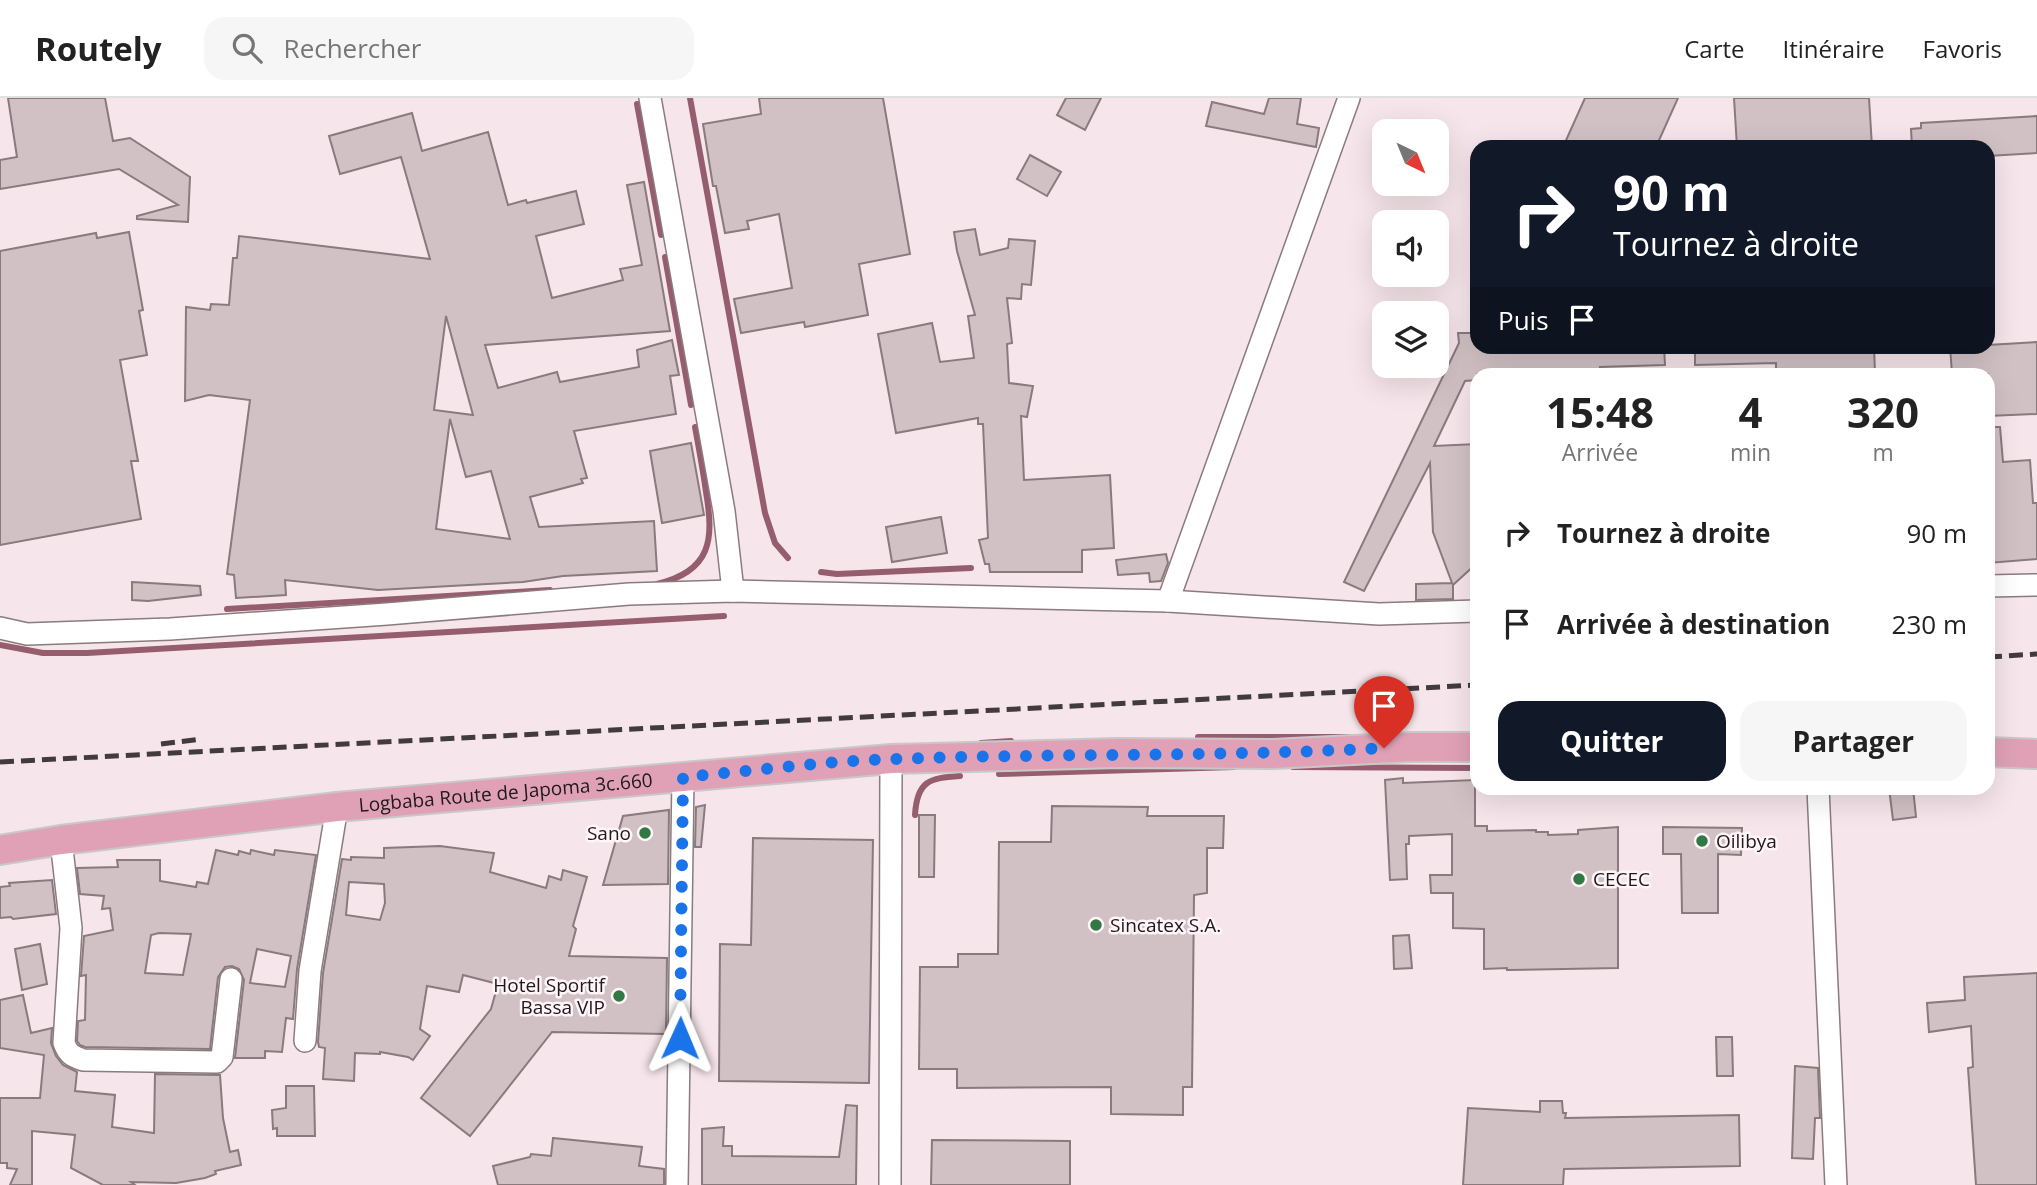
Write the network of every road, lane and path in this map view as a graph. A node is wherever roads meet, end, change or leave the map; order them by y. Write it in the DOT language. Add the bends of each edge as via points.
graph roads {
  1 [pos="650,98"];
  2 [pos="1349,98"];
  3 [pos="2037,585"];
  4 [pos="1995,586"];
  5 [pos="733,591"];
  6 [pos="1168,601"];
  7 [pos="1470,611"];
  8 [pos="0,628"];
  9 [pos="1470,747"];
  10 [pos="1995,752"];
  11 [pos="2037,754"];
  12 [pos="891,759"];
  13 [pos="683,777"];
  14 [pos="1818,795"];
  15 [pos="337,807"];
  16 [pos="61,840"];
  17 [pos="0,850"];
  18 [pos="231,979"];
  19 [pos="305,1041"];
  20 [pos="677,1185"];
  21 [pos="890,1185"];
  22 [pos="1836,1185"];
  1 -- 5 [label="street" via="724,511"];
  2 -- 6 [label="street"];
  3 -- 4 [label="street"];
  5 -- 6 [label="street"];
  5 -- 8 [label="street" via="629,594 170,629 27,634"];
  6 -- 7 [label="street" via="1379,614"];
  9 -- 12 [label="main road, Logbaba Route de Japoma 3c.660"];
  10 -- 11 [label="main road"];
  12 -- 13 [label="main road, Logbaba Route de Japoma 3c.660"];
  12 -- 21 [label="street"];
  13 -- 15 [label="main road, Logbaba Route de Japoma 3c.660"];
  13 -- 20 [label="street"];
  14 -- 22 [label="street"];
  15 -- 16 [label="main road, Logbaba Route de Japoma 3c.660"];
  15 -- 19 [label="street" via="310,971"];
  16 -- 17 [label="main road, Logbaba Route de Japoma 3c.660"];
  16 -- 18 [label="street" via="71,928 67,1052 83,1060 217,1062 222,1057"];
}
